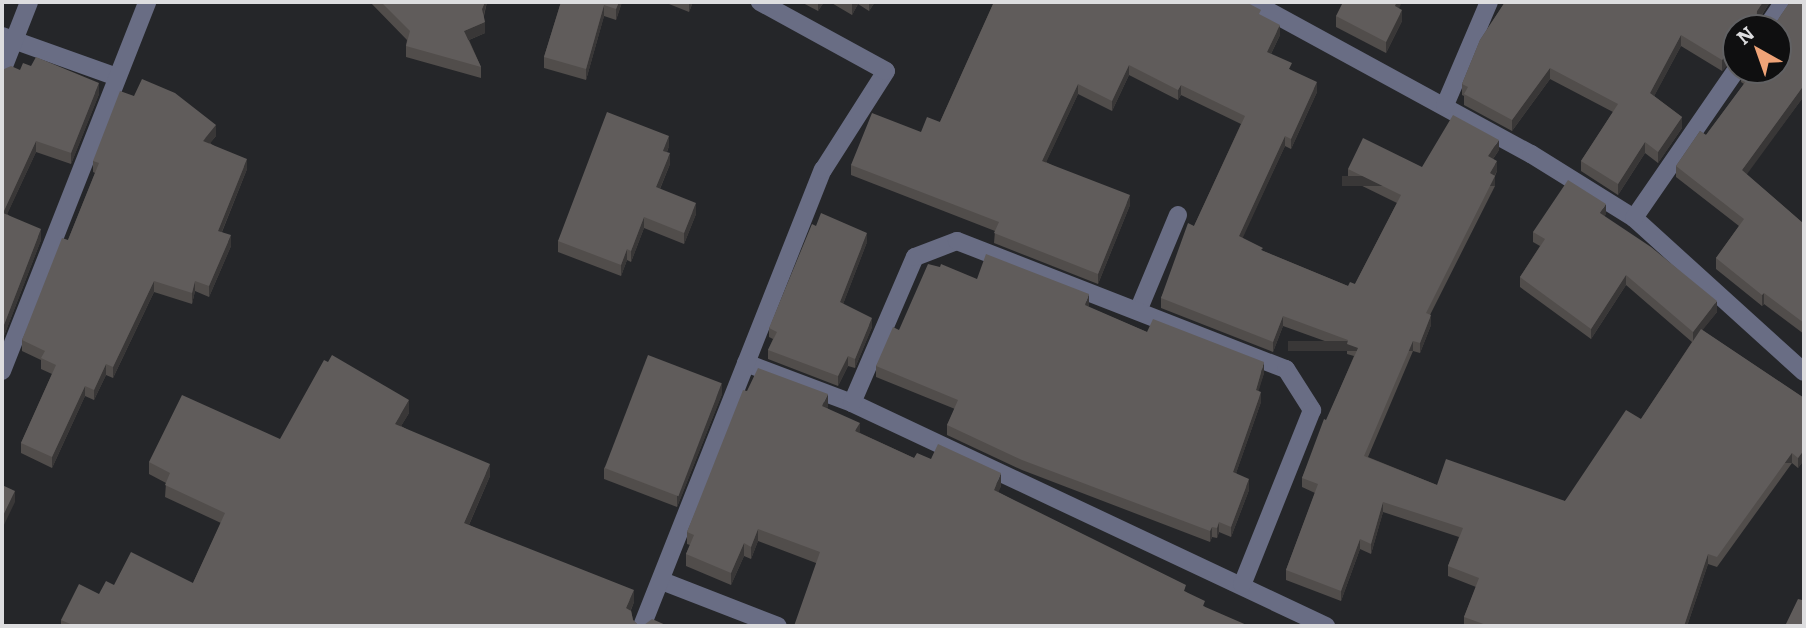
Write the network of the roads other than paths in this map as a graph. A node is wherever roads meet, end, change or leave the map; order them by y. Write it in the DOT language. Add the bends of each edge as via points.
graph roads {
  1 [pos="29,2"];
  2 [pos="147,2"];
  3 [pos="760,2"];
  4 [pos="1252,2"];
  5 [pos="1489,2"];
  6 [pos="8,39"];
  7 [pos="2,71"];
  8 [pos="117,77"];
  9 [pos="1726,84"];
  10 [pos="1445,106"];
  11 [pos="1178,215"];
  12 [pos="1634,218"];
  13 [pos="1138,311"];
  14 [pos="746,363"];
  15 [pos="2,371"];
  16 [pos="1804,372"];
  17 [pos="852,403"];
  18 [pos="662,582"];
  19 [pos="1242,585"];
  20 [pos="642,626"];
  21 [pos="778,626"];
  22 [pos="1326,626"];
  1 -- 6 [label="street"];
  2 -- 8 [label="street"];
  3 -- 14 [label="street" via="886,71 823,170"];
  4 -- 10 [label="street"];
  5 -- 10 [label="street"];
  6 -- 7 [label="street"];
  6 -- 8 [label="street"];
  8 -- 15 [label="street"];
  9 -- 12 [label="street"];
  10 -- 12 [label="street"];
  11 -- 13 [label="street"];
  12 -- 16 [label="street"];
  13 -- 17 [label="street" via="957,241 915,257"];
  13 -- 19 [label="street" via="1286,369 1312,410"];
  14 -- 17 [label="street"];
  14 -- 18 [label="street"];
  17 -- 19 [label="street"];
  18 -- 20 [label="street"];
  18 -- 21 [label="street"];
  19 -- 22 [label="street"];
}
